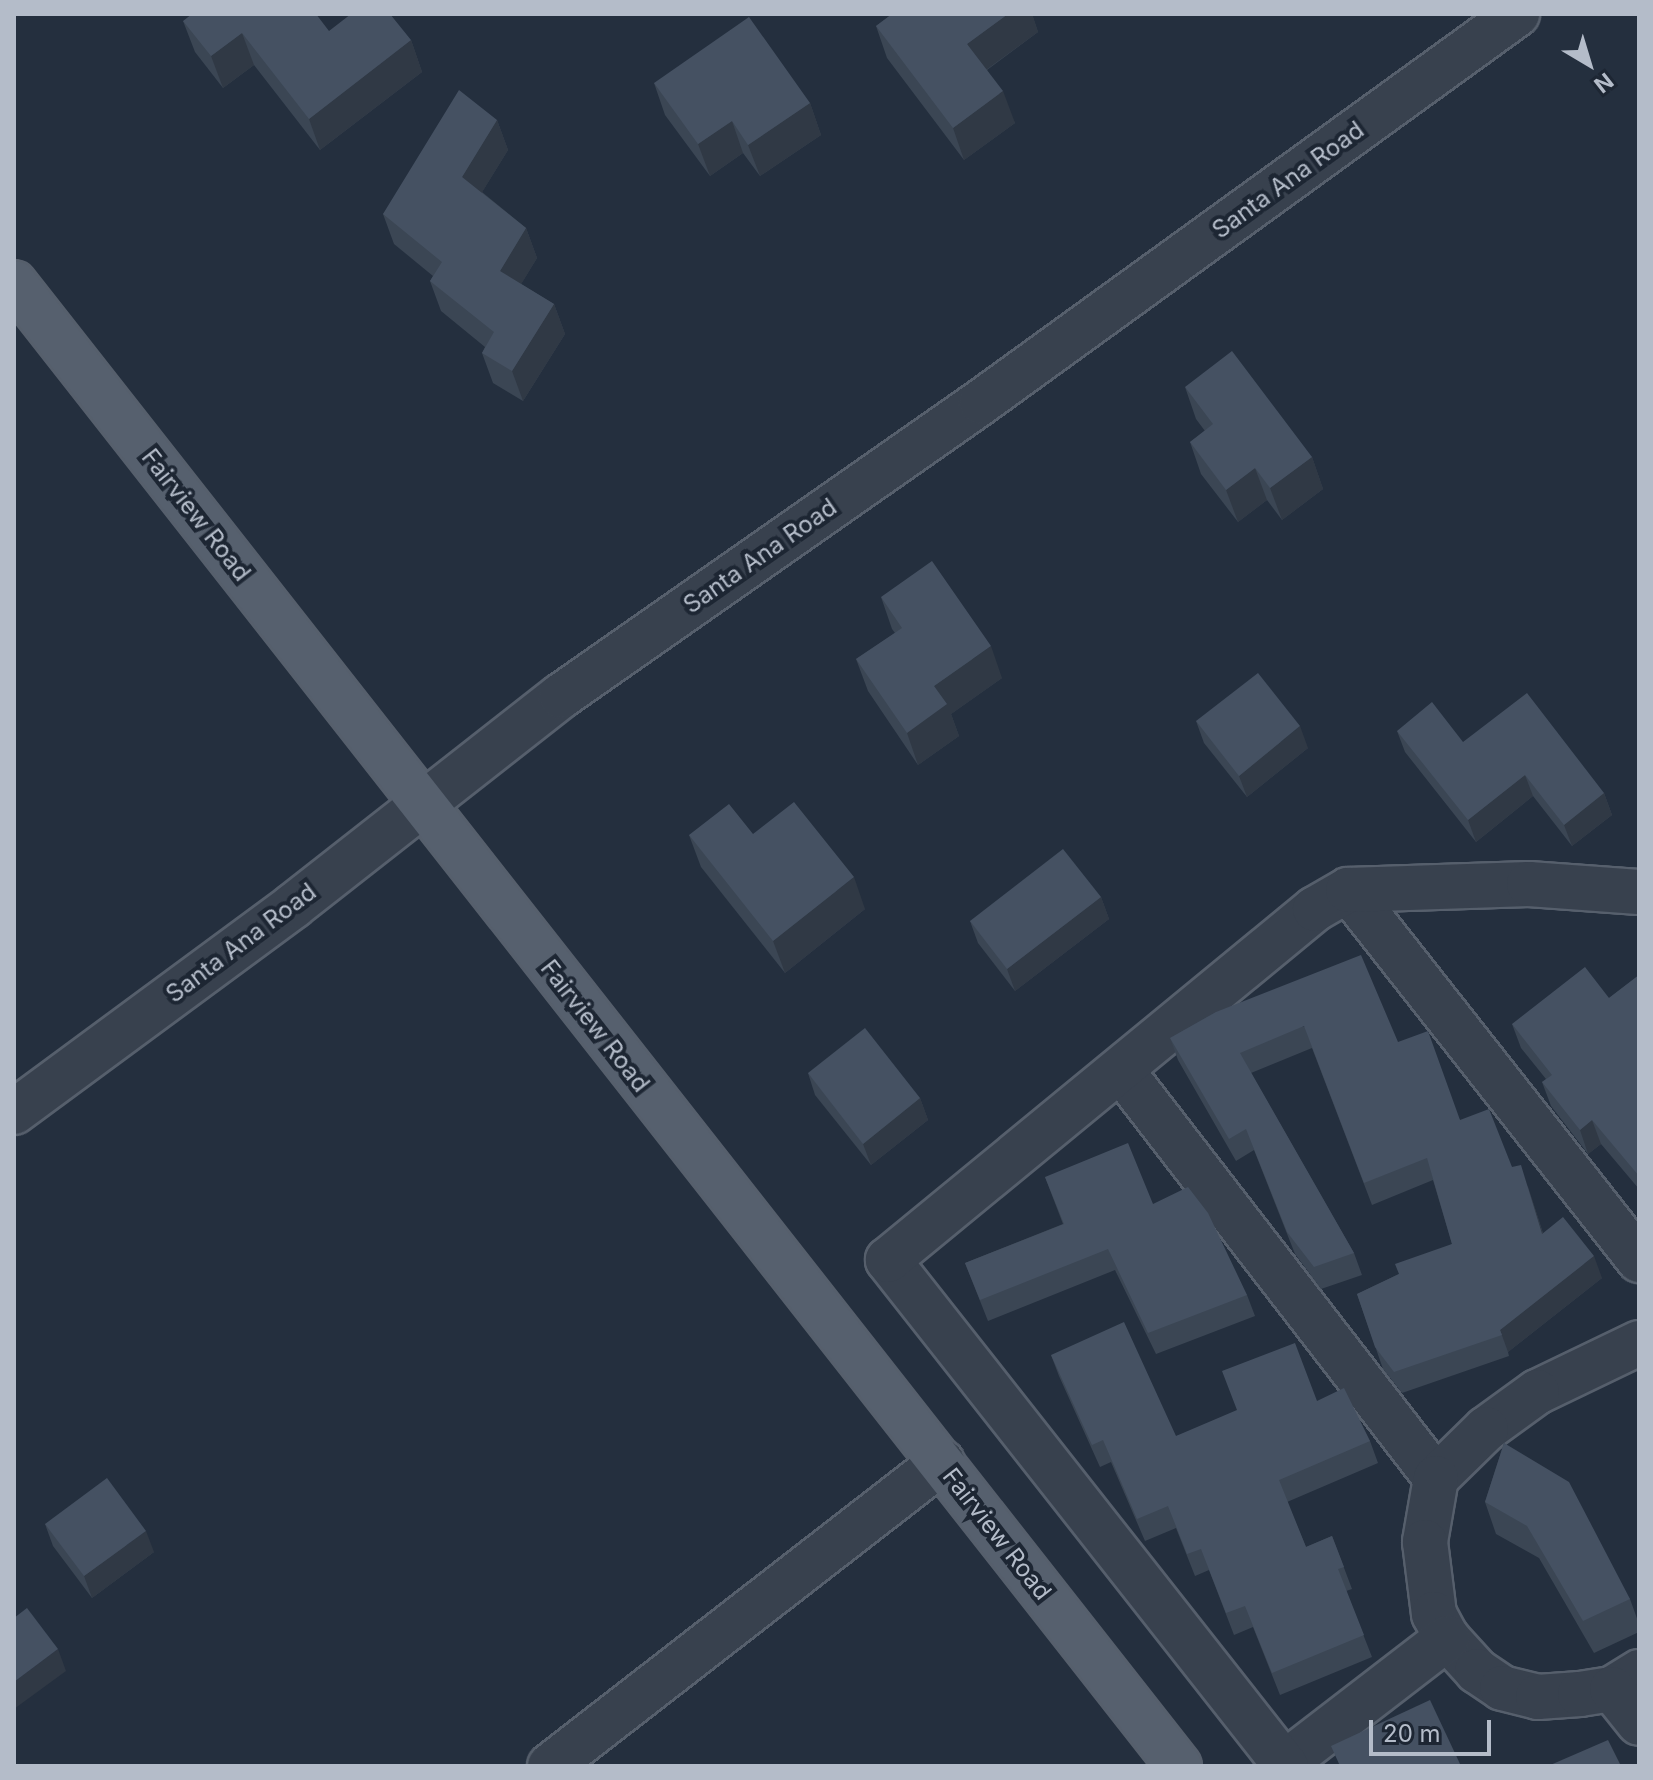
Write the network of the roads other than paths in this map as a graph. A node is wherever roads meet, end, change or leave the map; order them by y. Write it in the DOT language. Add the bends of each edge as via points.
graph roads {
  1 [pos="1517,14"];
  2 [pos="14,283"];
  3 [pos="421,804"];
  4 [pos="1348,890"];
  5 [pos="1639,892"];
  6 [pos="1121,1070"];
  7 [pos="14,1112"];
  8 [pos="1639,1260"];
  9 [pos="1639,1343"];
  10 [pos="942,1462"];
  11 [pos="1436,1478"];
  12 [pos="1447,1638"];
  13 [pos="1625,1680"];
  14 [pos="1639,1723"];
  15 [pos="1284,1765"];
  16 [pos="550,1766"];
  17 [pos="1179,1766"];
  1 -- 3 [label="street, Santa Ana Road" via="981,402 561,696"];
  2 -- 3 [label="main road, Fairview Road"];
  3 -- 7 [label="street, Santa Ana Road" via="293,906"];
  3 -- 10 [label="main road, Fairview Road"];
  4 -- 5 [label="street" via="1529,884"];
  4 -- 6 [label="street" via="1315,909"];
  4 -- 8 [label="street"];
  6 -- 11 [label="street"];
  6 -- 15 [label="street" via="888,1260"];
  9 -- 11 [label="street" via="1537,1392 1486,1429"];
  10 -- 16 [label="street"];
  10 -- 17 [label="main road, Fairview Road"];
  11 -- 12 [label="street" via="1425,1542 1428,1589"];
  12 -- 13 [label="street" via="1477,1671 1502,1688 1538,1697"];
  12 -- 15 [label="street"];
  13 -- 14 [label="street"];
}
